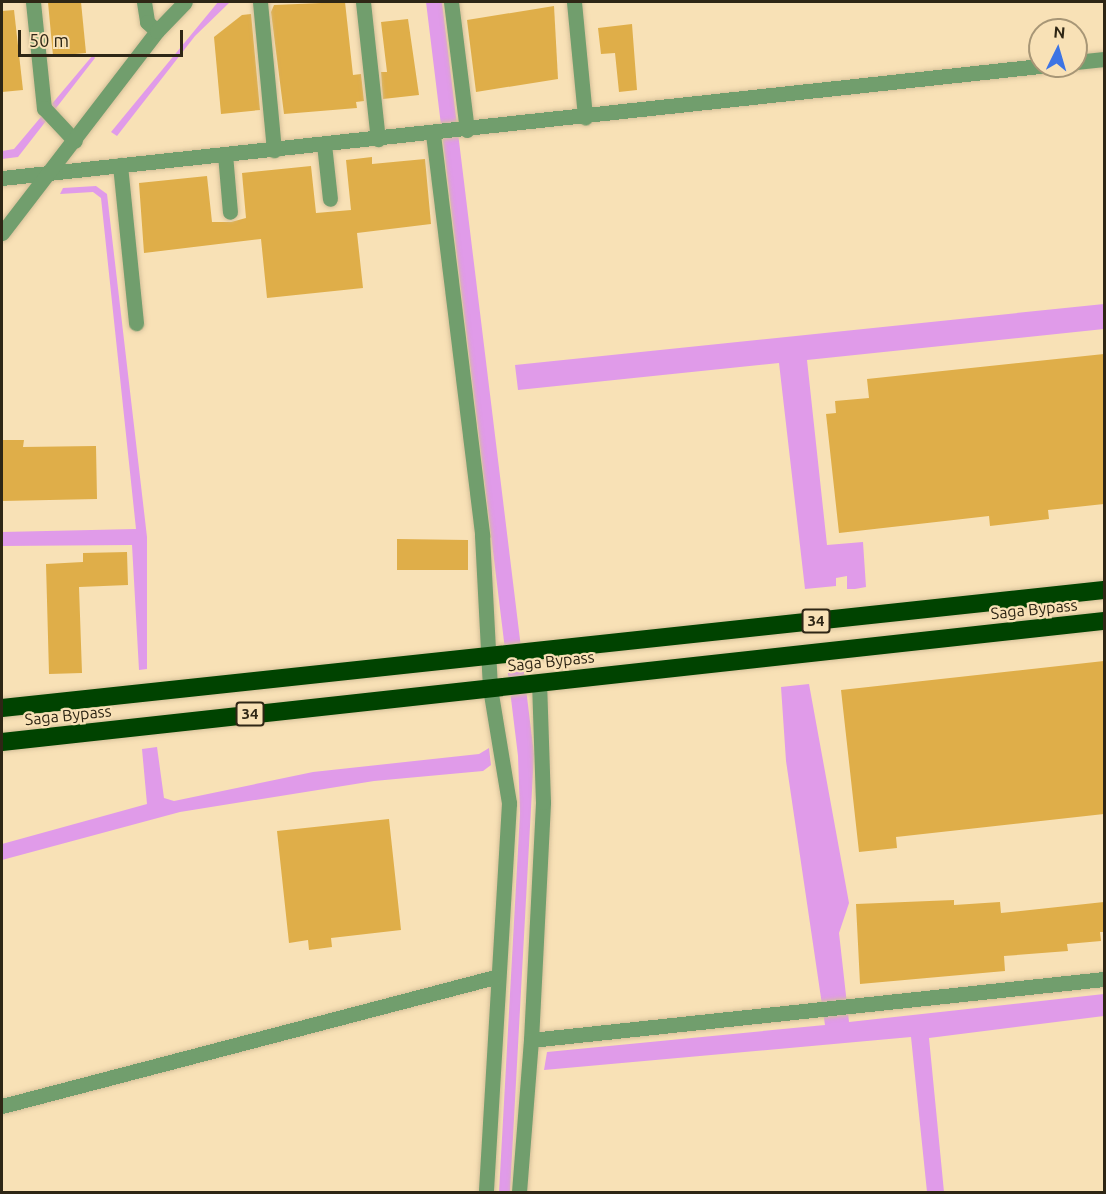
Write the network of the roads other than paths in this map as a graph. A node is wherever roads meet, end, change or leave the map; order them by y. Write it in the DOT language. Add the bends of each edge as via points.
graph roads {
  1 [pos="33,2"];
  2 [pos="144,2"];
  3 [pos="185,2"];
  4 [pos="260,2"];
  5 [pos="363,2"];
  6 [pos="451,2"];
  7 [pos="574,2"];
  8 [pos="157,31"];
  9 [pos="1104,59"];
  10 [pos="1088,61"];
  11 [pos="1028,67"];
  12 [pos="585,117"];
  13 [pos="467,130"];
  14 [pos="433,134"];
  15 [pos="378,139"];
  16 [pos="75,141"];
  17 [pos="324,144"];
  18 [pos="274,150"];
  19 [pos="225,154"];
  20 [pos="120,165"];
  21 [pos="51,172"];
  22 [pos="2,178"];
  23 [pos="330,199"];
  24 [pos="231,212"];
  25 [pos="2,233"];
  26 [pos="136,323"];
  27 [pos="1104,590"];
  28 [pos="1104,621"];
  29 [pos="490,657"];
  30 [pos="536,683"];
  31 [pos="494,687"];
  32 [pos="2,708"];
  33 [pos="2,742"];
  34 [pos="495,977"];
  35 [pos="1104,979"];
  36 [pos="531,1040"];
  37 [pos="2,1106"];
  38 [pos="486,1192"];
  39 [pos="519,1192"];
  1 -- 16 [label="street" via="44,108"];
  2 -- 8 [label="street" via="147,22"];
  3 -- 8 [label="street"];
  4 -- 18 [label="street"];
  5 -- 15 [label="street"];
  6 -- 13 [label="street"];
  7 -- 12 [label="street"];
  8 -- 16 [label="street"];
  9 -- 10 [label="street"];
  11 -- 12 [label="street"];
  12 -- 13 [label="street"];
  13 -- 14 [label="street"];
  14 -- 15 [label="street"];
  14 -- 29 [label="street" via="482,535"];
  15 -- 17 [label="street"];
  16 -- 21 [label="street"];
  17 -- 18 [label="street"];
  17 -- 23 [label="street"];
  18 -- 19 [label="street"];
  19 -- 20 [label="street"];
  19 -- 24 [label="street"];
  20 -- 21 [label="street"];
  20 -- 26 [label="street"];
  21 -- 22 [label="street"];
  21 -- 25 [label="street"];
  27 -- 29 [label="highway, Saga Bypass / 34"];
  28 -- 30 [label="highway, Saga Bypass / 34"];
  29 -- 31 [label="street"];
  29 -- 32 [label="highway, Saga Bypass / 34"];
  30 -- 31 [label="highway, Saga Bypass / 34"];
  30 -- 36 [label="street" via="543,802"];
  31 -- 33 [label="highway, Saga Bypass / 34"];
  31 -- 34 [label="street" via="509,803"];
  34 -- 37 [label="street"];
  34 -- 38 [label="street"];
  35 -- 36 [label="street"];
  36 -- 39 [label="street"];
}
